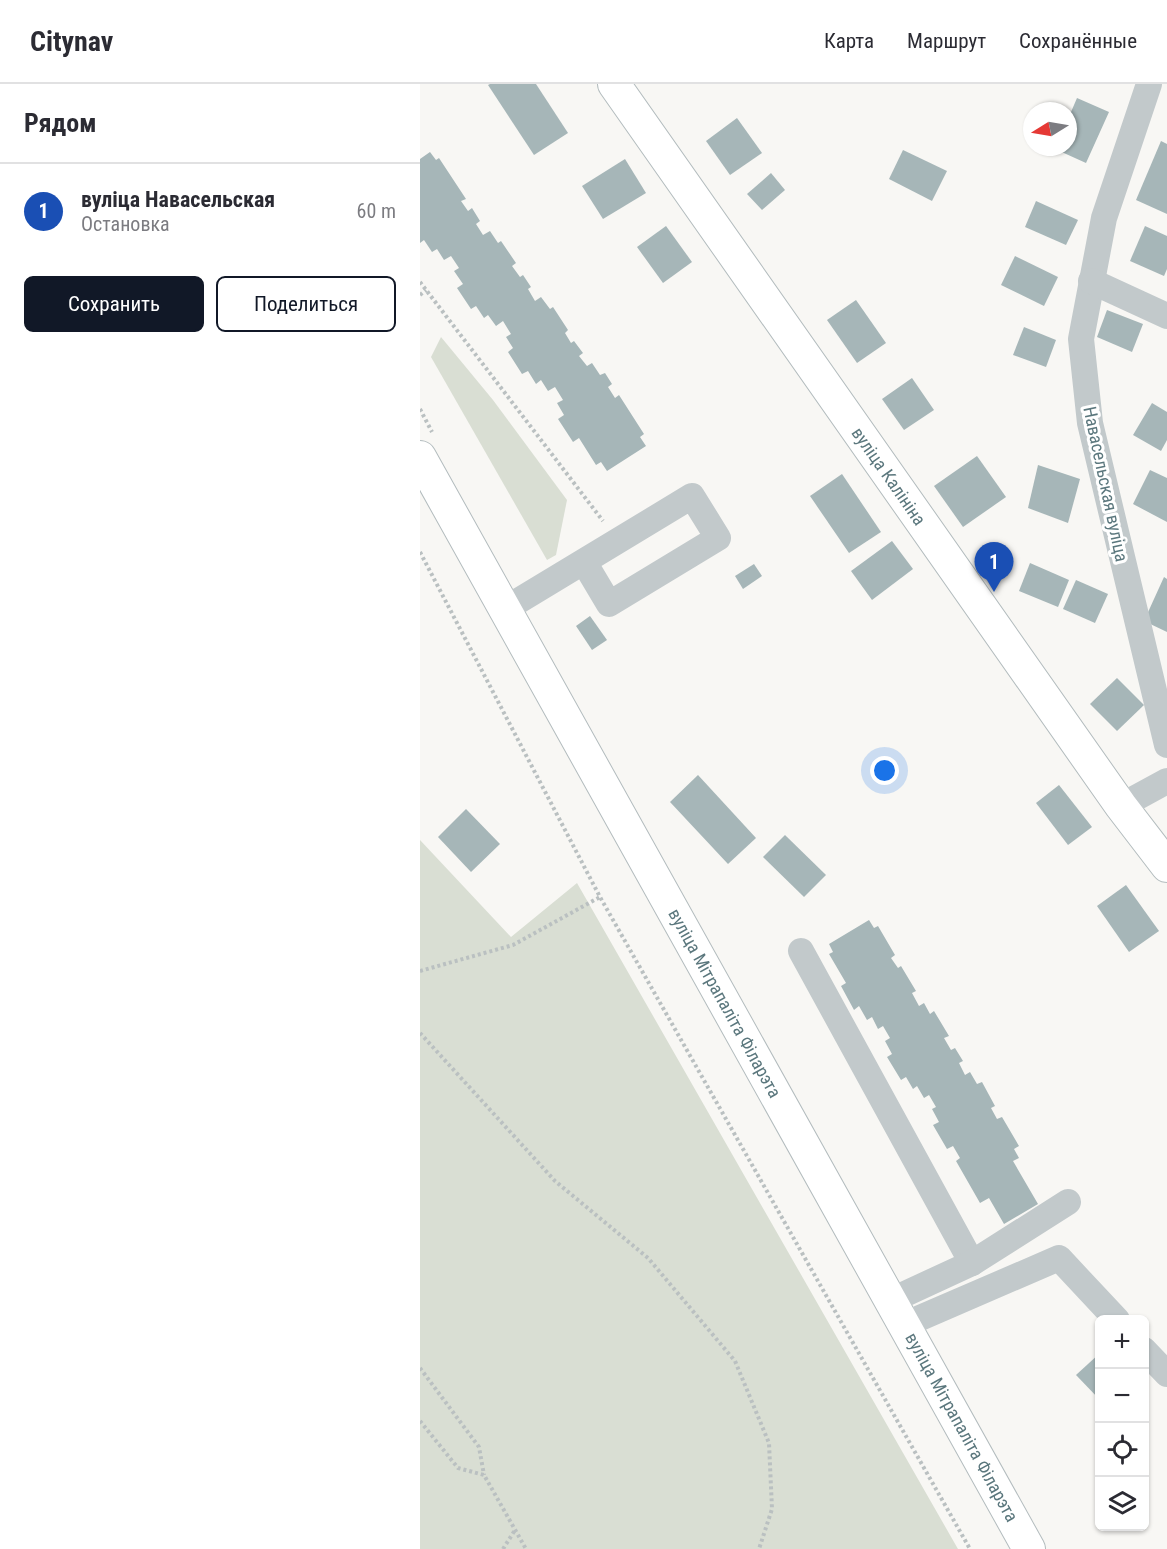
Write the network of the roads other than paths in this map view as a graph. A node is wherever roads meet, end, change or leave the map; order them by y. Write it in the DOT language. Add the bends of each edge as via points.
graph roads {
  1 [pos="614,84"];
  2 [pos="1149,84"];
  3 [pos="1092,281"];
  4 [pos="1167,316"];
  5 [pos="420,457"];
  6 [pos="584,562"];
  7 [pos="505,609"];
  8 [pos="1167,745"];
  9 [pos="1167,781"];
  10 [pos="1122,806"];
  11 [pos="1167,866"];
  12 [pos="801,951"];
  13 [pos="1068,1202"];
  14 [pos="972,1263"];
  15 [pos="899,1313"];
  16 [pos="1112,1315"];
  17 [pos="1149,1355"];
  18 [pos="1167,1374"];
  19 [pos="1029,1549"];
  1 -- 10 [label="main road, вуліца Калініна"];
  2 -- 3 [label="street, Навасельская вуліца" via="1104,218"];
  3 -- 4 [label="street"];
  3 -- 8 [label="street, Навасельская вуліца" via="1080,339 1090,423"];
  5 -- 7 [label="main road, вуліца Мітрапаліта Філарэта"];
  6 -- 6 [label="street" via="692,496 718,538 609,604"];
  6 -- 7 [label="street"];
  7 -- 15 [label="main road, вуліца Мітрапаліта Філарэта"];
  9 -- 10 [label="street"];
  10 -- 11 [label="main road, вуліца Калініна"];
  12 -- 14 [label="street"];
  13 -- 14 [label="street"];
  14 -- 15 [label="street"];
  15 -- 16 [label="street" via="920,1318 1059,1258"];
  15 -- 19 [label="main road, вуліца Мітрапаліта Філарэта"];
  17 -- 18 [label="street"];
}
